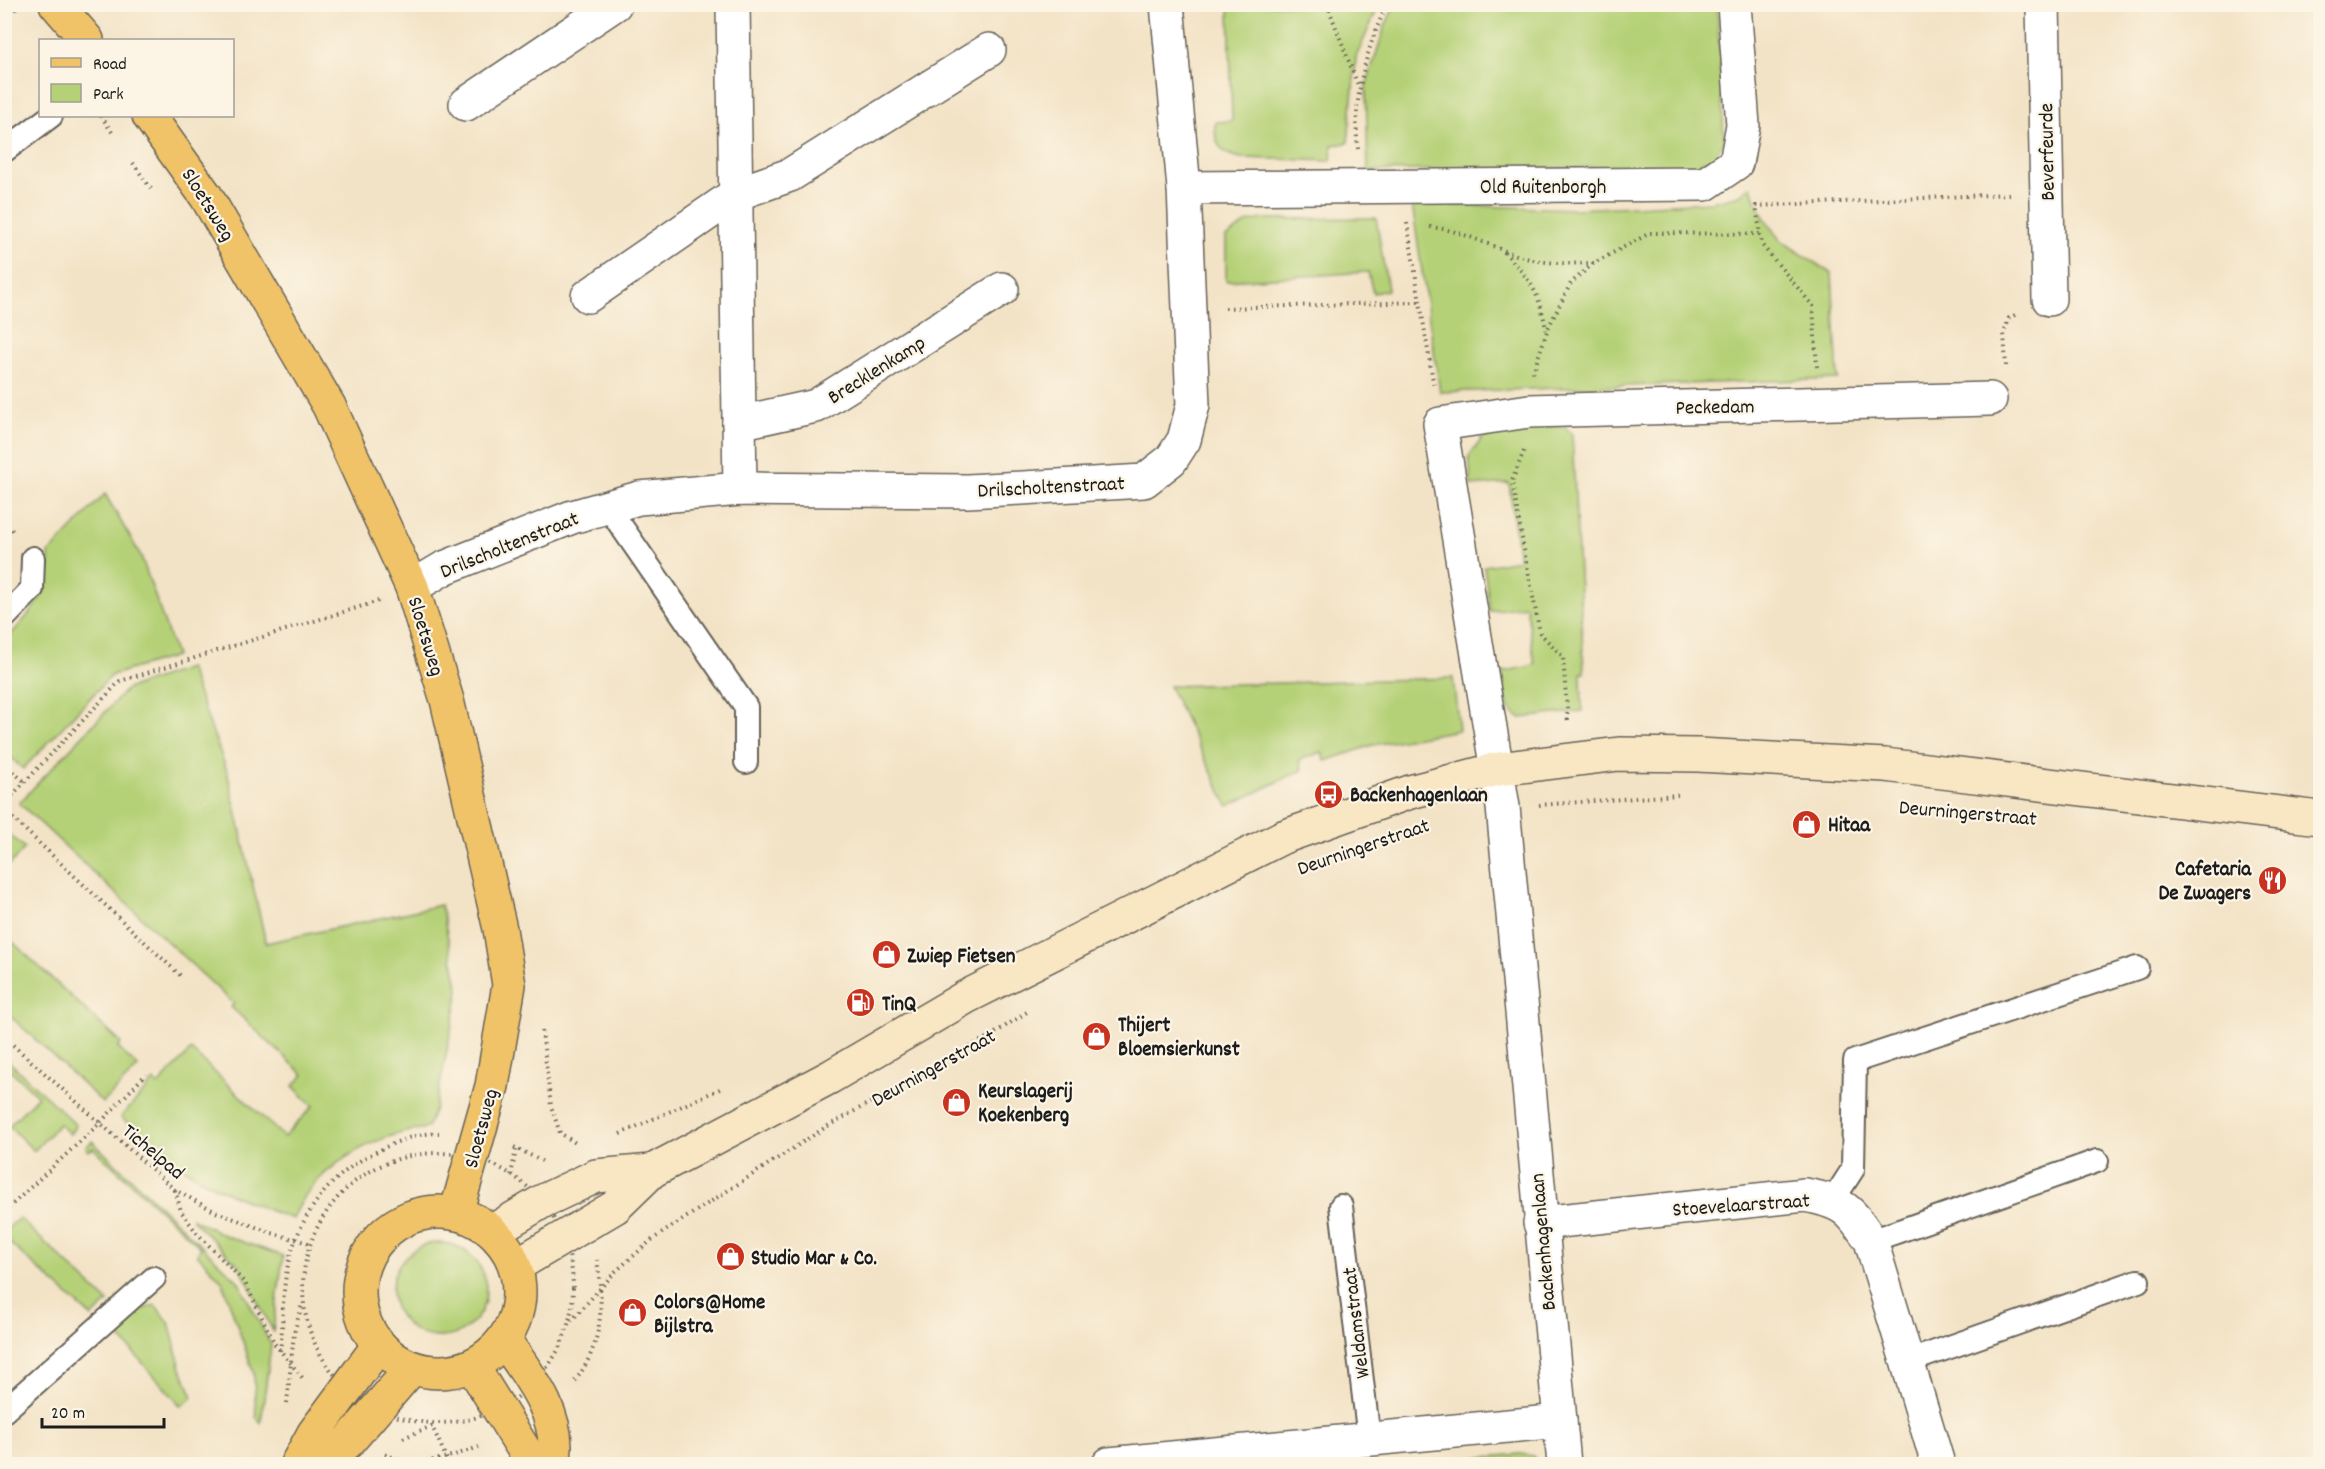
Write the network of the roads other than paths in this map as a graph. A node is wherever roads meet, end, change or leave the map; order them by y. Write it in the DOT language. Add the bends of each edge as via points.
graph roads {
  1 [pos="56,4"];
  2 [pos="615,4"];
  3 [pos="733,4"];
  4 [pos="1167,4"];
  5 [pos="1734,4"];
  6 [pos="2043,4"];
  7 [pos="86,39"];
  8 [pos="989,50"];
  9 [pos="466,104"];
  10 [pos="50,117"];
  11 [pos="150,117"];
  12 [pos="4,151"];
  13 [pos="1184,188"];
  14 [pos="736,194"];
  15 [pos="1002,289"];
  16 [pos="588,296"];
  17 [pos="2049,299"];
  18 [pos="1990,399"];
  19 [pos="739,423"];
  20 [pos="740,489"];
  21 [pos="608,507"];
  22 [pos="33,558"];
  23 [pos="412,587"];
  24 [pos="4,618"];
  25 [pos="746,762"];
  26 [pos="1498,769"];
  27 [pos="2320,818"];
  28 [pos="2137,968"];
  29 [pos="2097,1161"];
  30 [pos="652,1171"];
  31 [pos="1833,1200"];
  32 [pos="1341,1206"];
  33 [pos="456,1213"];
  34 [pos="1540,1223"];
  35 [pos="493,1231"];
  36 [pos="1871,1241"];
  37 [pos="515,1266"];
  38 [pos="154,1278"];
  39 [pos="2138,1281"];
  40 [pos="504,1340"];
  41 [pos="379,1345"];
  42 [pos="1907,1362"];
  43 [pos="472,1366"];
  44 [pos="412,1368"];
  45 [pos="4,1411"];
  46 [pos="1560,1420"];
  47 [pos="1369,1439"];
  48 [pos="297,1464"];
  49 [pos="315,1464"];
  50 [pos="533,1464"];
  51 [pos="553,1464"];
  52 [pos="1108,1464"];
  53 [pos="1564,1464"];
  54 [pos="1938,1464"];
  1 -- 7 [label="main road"];
  2 -- 9 [label="street"];
  3 -- 14 [label="street"];
  4 -- 13 [label="street, Drilscholtenstraat"];
  5 -- 13 [label="street, Old Ruitenborgh" via="1743,125 1736,163 1705,184"];
  6 -- 17 [label="street, Beverfeurde"];
  8 -- 14 [label="street" via="790,175"];
  10 -- 12 [label="lane"];
  11 -- 23 [label="main road, Sloetsweg" via="206,196 329,406"];
  13 -- 20 [label="street, Drilscholtenstraat" via="1192,405 1184,440 1170,460 1144,481 968,490"];
  14 -- 16 [label="street"];
  14 -- 19 [label="street"];
  15 -- 19 [label="street, Brecklenkamp" via="816,406"];
  18 -- 26 [label="street, Peckedam" via="1529,411 1440,424"];
  19 -- 20 [label="street"];
  20 -- 21 [label="street, Drilscholtenstraat" via="639,498"];
  21 -- 23 [label="street, Drilscholtenstraat" via="572,517 444,568"];
  21 -- 25 [label="lane" via="746,707"];
  22 -- 24 [label="lane" via="32,589"];
  23 -- 33 [label="main road, Sloetsweg" via="447,700 500,929 508,986 492,1086 459,1145"];
  26 -- 27 [label="main road, Deurningerstraat" via="1619,754 1885,765"];
  26 -- 30 [label="main road, Deurningerstraat" via="1410,792 1283,837 966,997 830,1077"];
  26 -- 34 [label="street, Backenhagenlaan"];
  28 -- 31 [label="lane" via="1855,1061 1853,1168"];
  29 -- 36 [label="lane"];
  30 -- 35 [label="main road, Deurningerstraat" via="596,1176"];
  30 -- 37 [label="main road, Deurningerstraat" via="615,1207"];
  31 -- 34 [label="street, Stoevelaarstraat" via="1805,1195"];
  31 -- 36 [label="street, Stoevelaarstraat" via="1855,1217"];
  32 -- 47 [label="lane, Weldamstraat"];
  33 -- 35 [label="main road"];
  33 -- 41 [label="main road" via="412,1216 376,1242 359,1283 366,1326"];
  34 -- 46 [label="street, Backenhagenlaan"];
  35 -- 37 [label="main road"];
  36 -- 42 [label="street, Stoevelaarstraat"];
  37 -- 40 [label="main road" via="519,1304"];
  38 -- 45 [label="lane"];
  39 -- 42 [label="lane"];
  40 -- 43 [label="main road"];
  40 -- 51 [label="main road" via="541,1397 556,1451"];
  41 -- 44 [label="main road"];
  41 -- 48 [label="main road" via="314,1433"];
  42 -- 54 [label="street, Stoevelaarstraat"];
  43 -- 44 [label="main road" via="442,1373"];
  43 -- 50 [label="main road"];
  44 -- 49 [label="main road" via="356,1434"];
  46 -- 47 [label="street"];
  46 -- 53 [label="street, Backenhagenlaan"];
  47 -- 52 [label="street"];
}
